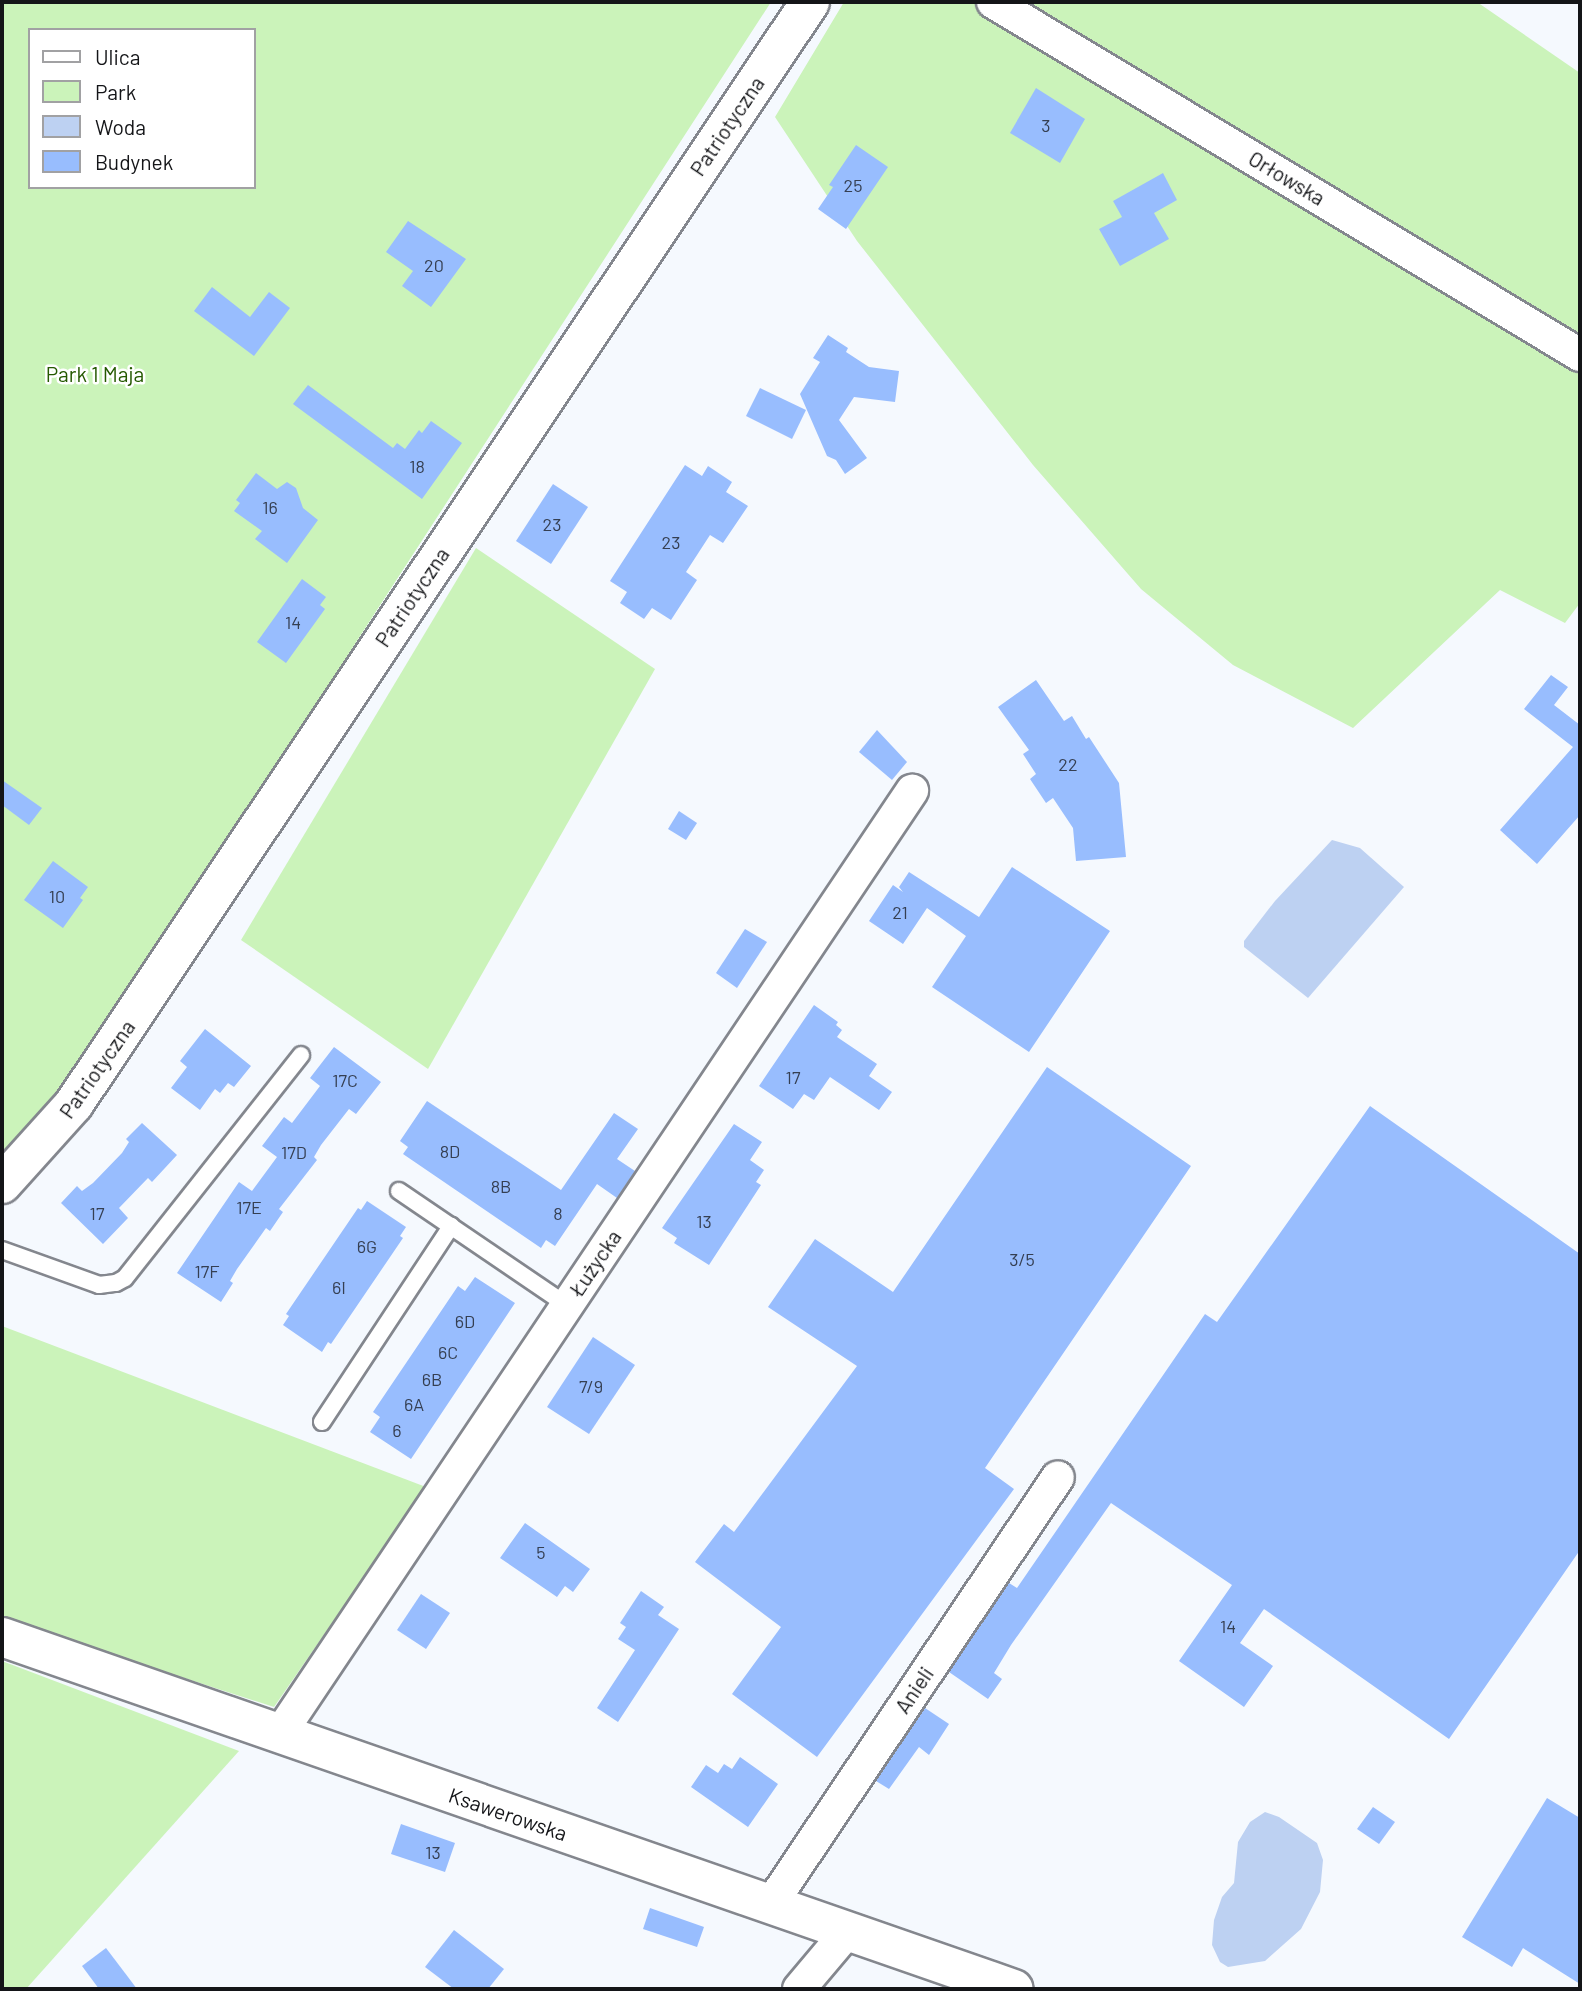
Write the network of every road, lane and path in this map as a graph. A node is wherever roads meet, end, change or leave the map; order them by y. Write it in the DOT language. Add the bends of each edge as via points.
graph roads {
  1 [pos="810,2"];
  2 [pos="993,2"];
  3 [pos="1580,355"];
  4 [pos="912,791"];
  5 [pos="302,1055"];
  6 [pos="2,1184"];
  7 [pos="399,1191"];
  8 [pos="451,1227"];
  9 [pos="2,1250"];
  10 [pos="567,1305"];
  11 [pos="323,1422"];
  12 [pos="1058,1477"];
  13 [pos="2,1637"];
  14 [pos="279,1735"];
  15 [pos="771,1904"];
  16 [pos="847,1932"];
  17 [pos="799,1989"];
  18 [pos="1014,1989"];
  1 -- 6 [label="street, Patriotyczna" via="74,1104"];
  2 -- 3 [label="street, Orłowska"];
  4 -- 10 [label="street, Łużycka"];
  5 -- 9 [label="lane" via="125,1278 99,1285"];
  7 -- 8 [label="lane"];
  8 -- 10 [label="lane"];
  8 -- 11 [label="lane"];
  10 -- 14 [label="street, Łużycka"];
  12 -- 15 [label="street, Anieli"];
  13 -- 14 [label="street, Ksawerowska"];
  14 -- 15 [label="street, Ksawerowska"];
  15 -- 16 [label="street, Ksawerowska"];
  16 -- 17 [label="street"];
  16 -- 18 [label="street, Ksawerowska"];
}
